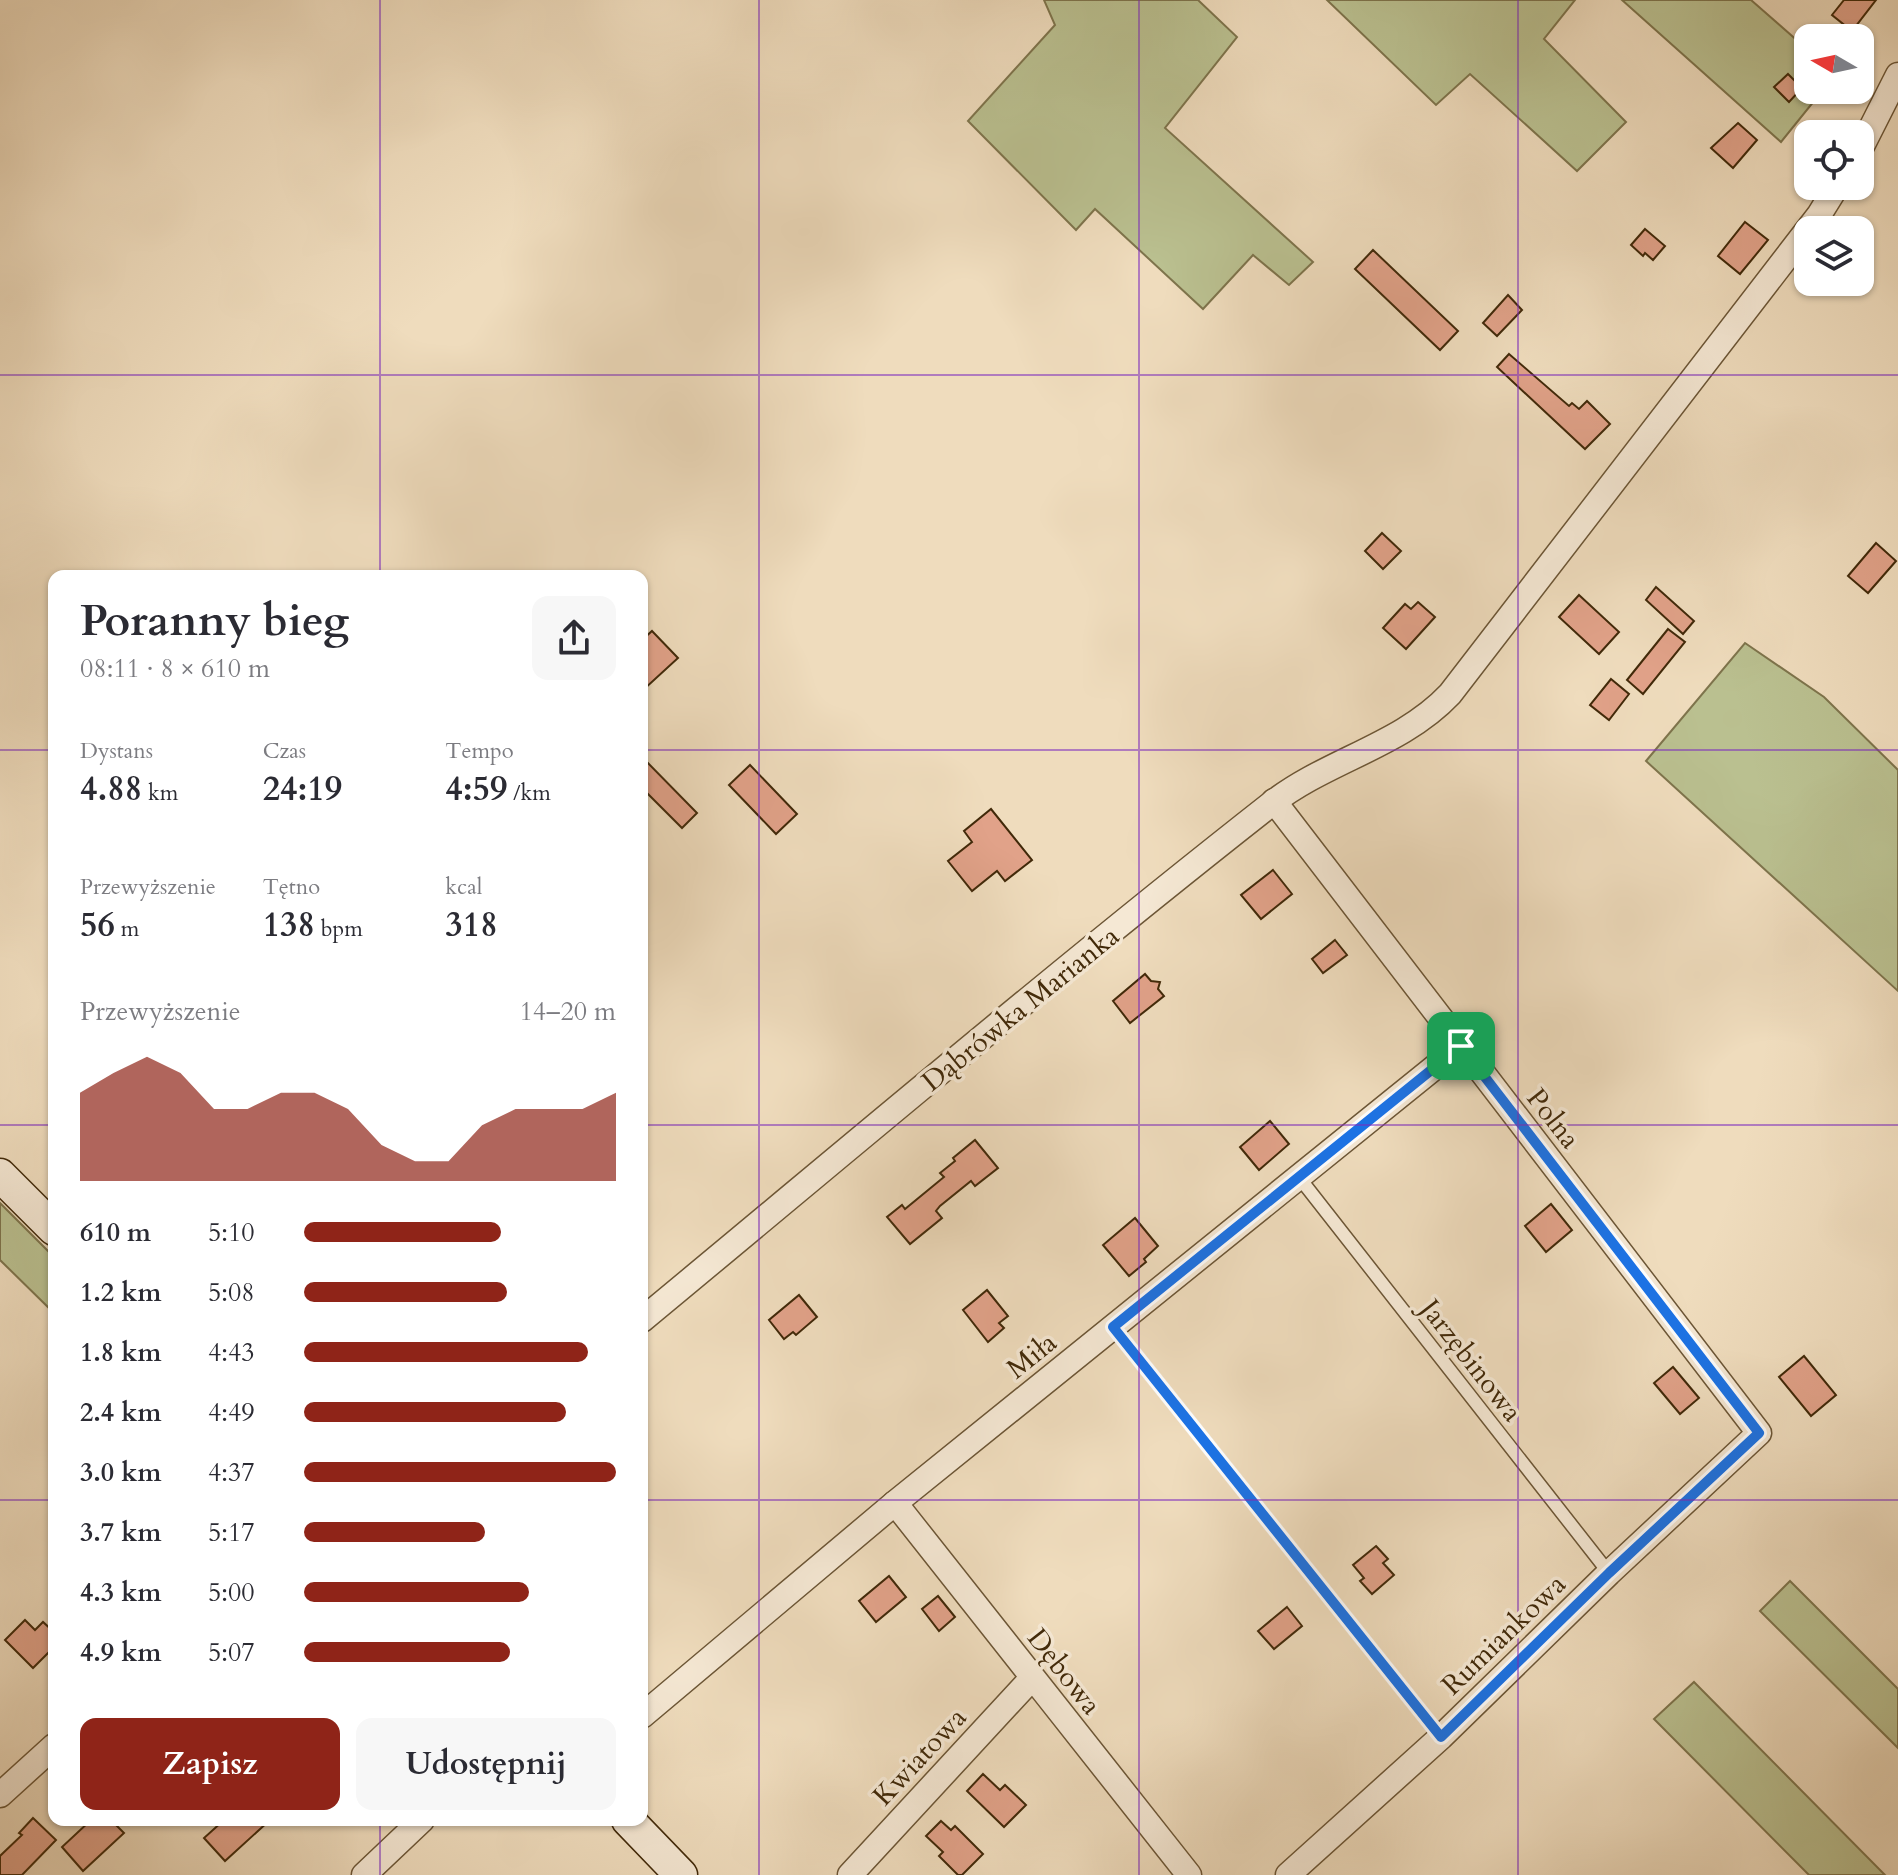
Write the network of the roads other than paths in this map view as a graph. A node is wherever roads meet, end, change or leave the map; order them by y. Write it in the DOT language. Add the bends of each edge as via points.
graph roads {
  1 [pos="1898,75"];
  2 [pos="1874,122"];
  3 [pos="1828,200"];
  4 [pos="1274,801"];
  5 [pos="1461,1046"];
  6 [pos="0,1175"];
  7 [pos="1298,1176"];
  8 [pos="48,1223"];
  9 [pos="648,1315"];
  10 [pos="1113,1327"];
  11 [pos="1759,1433"];
  12 [pos="895,1503"];
  13 [pos="1609,1573"];
  14 [pos="1032,1678"];
  15 [pos="648,1711"];
  16 [pos="1441,1737"];
  17 [pos="48,1751"];
  18 [pos="0,1795"];
  19 [pos="416,1826"];
  20 [pos="634,1826"];
  21 [pos="364,1875"];
  22 [pos="681,1875"];
  23 [pos="850,1875"];
  24 [pos="1189,1875"];
  25 [pos="1288,1875"];
  1 -- 2 [label="street"];
  3 -- 4 [label="street, Dąbrówka Marianka" via="1450,694 1418,723"];
  4 -- 5 [label="street, Polna"];
  4 -- 9 [label="street, Dąbrówka Marianka"];
  5 -- 7 [label="street, Miła"];
  5 -- 11 [label="street, Polna"];
  6 -- 8 [label="street"];
  7 -- 10 [label="street, Miła"];
  7 -- 13 [label="lane, Jarzębinowa"];
  10 -- 12 [label="street, Miła"];
  10 -- 16 [label="lane"];
  11 -- 13 [label="street, Rumiankowa"];
  12 -- 14 [label="street, Dębowa"];
  12 -- 15 [label="street, Miła"];
  13 -- 16 [label="street, Rumiankowa"];
  14 -- 23 [label="street, Kwiatowa"];
  14 -- 24 [label="street, Dębowa"];
  16 -- 25 [label="street, Rumiankowa"];
  17 -- 18 [label="street"];
  19 -- 21 [label="street"];
  20 -- 22 [label="street"];
}
